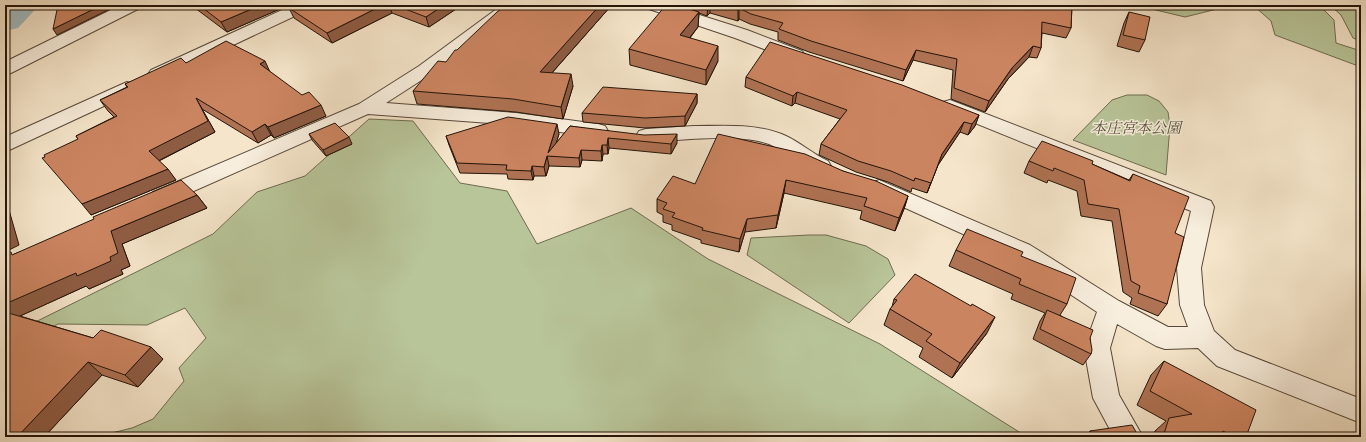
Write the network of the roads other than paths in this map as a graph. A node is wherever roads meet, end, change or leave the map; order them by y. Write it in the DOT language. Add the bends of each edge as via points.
graph roads {
  1 [pos="134,5"];
  2 [pos="306,5"];
  3 [pos="513,5"];
  4 [pos="652,5"];
  5 [pos="810,60"];
  6 [pos="5,69"];
  7 [pos="933,99"];
  8 [pos="366,108"];
  9 [pos="5,145"];
  10 [pos="841,175"];
  11 [pos="861,182"];
  12 [pos="143,204"];
  13 [pos="1110,308"];
  14 [pos="1204,337"];
  15 [pos="1361,411"];
  16 [pos="1129,437"];
  1 -- 6 [label="street"];
  2 -- 9 [label="street"];
  3 -- 8 [label="street" via="425,70"];
  4 -- 5 [label="street"];
  7 -- 14 [label="street" via="1203,207 1189,268 1192,305"];
  8 -- 10 [label="street" via="516,119 575,129 645,136 756,134 776,140 806,159"];
  8 -- 12 [label="street"];
  11 -- 13 [label="street" via="1022,251"];
  13 -- 14 [label="street" via="1165,338"];
  13 -- 16 [label="street" via="1097,348 1106,398"];
  14 -- 15 [label="street" via="1226,358"];
}
